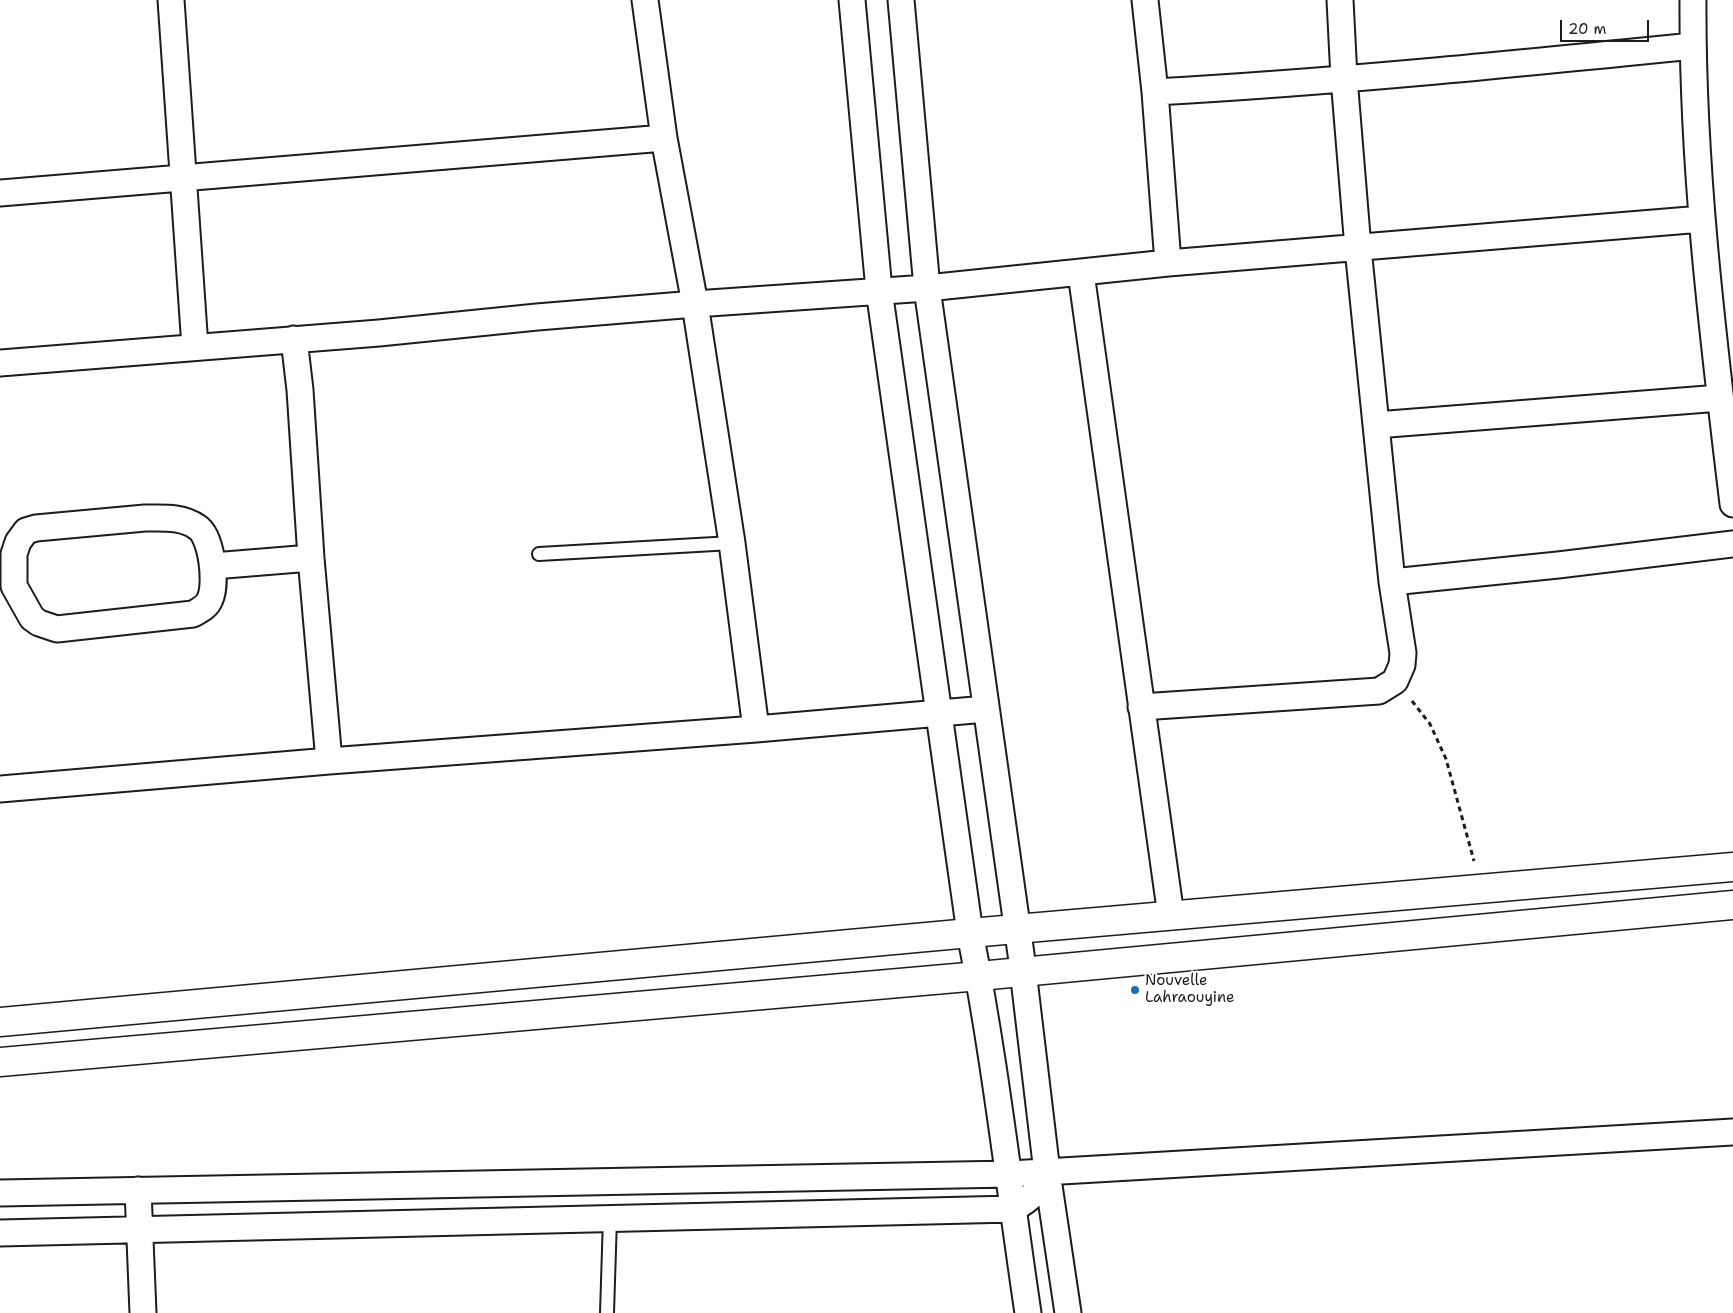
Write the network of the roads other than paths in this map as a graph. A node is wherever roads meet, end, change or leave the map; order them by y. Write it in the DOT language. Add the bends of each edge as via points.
graph roads {
  1 [pos="171,0"];
  2 [pos="645,0"];
  3 [pos="852,0"];
  4 [pos="901,0"];
  5 [pos="1145,0"];
  6 [pos="1340,0"];
  7 [pos="1693,0"];
  8 [pos="1693,46"];
  9 [pos="1344,78"];
  10 [pos="1155,92"];
  11 [pos="664,138"];
  12 [pos="183,178"];
  13 [pos="0,192"];
  14 [pos="1702,219"];
  15 [pos="1358,248"];
  16 [pos="1168,263"];
  17 [pos="1081,273"];
  18 [pos="927,288"];
  19 [pos="879,290"];
  20 [pos="695,304"];
  21 [pos="294,339"];
  22 [pos="195,347"];
  23 [pos="0,363"];
  24 [pos="1720,398"];
  25 [pos="1376,425"];
  26 [pos="1733,504"];
  27 [pos="732,543"];
  28 [pos="1733,544"];
  29 [pos="539,554"];
  30 [pos="311,558"];
  31 [pos="213,566"];
  32 [pos="1392,582"];
  33 [pos="7,586"];
  34 [pos="1141,707"];
  35 [pos="986,709"];
  36 [pos="940,714"];
  37 [pos="756,729"];
  38 [pos="330,761"];
  39 [pos="0,789"];
  40 [pos="1733,868"];
  41 [pos="1636,876"];
  42 [pos="1507,886"];
  43 [pos="1733,905"];
  44 [pos="1640,913"];
  45 [pos="1171,916"];
  46 [pos="1510,925"];
  47 [pos="1018,930"];
  48 [pos="970,933"];
  49 [pos="561,972"];
  50 [pos="1023,972"];
  51 [pos="979,976"];
  52 [pos="568,1011"];
  53 [pos="0,1022"];
  54 [pos="0,1062"];
  55 [pos="1733,1132"];
  56 [pos="1047,1172"];
  57 [pos="1010,1174"];
  58 [pos="138,1190"];
  59 [pos="0,1193"];
  60 [pos="1013,1209"];
  61 [pos="610,1218"];
  62 [pos="139,1230"];
  63 [pos="0,1233"];
  64 [pos="143,1313"];
  65 [pos="607,1313"];
  66 [pos="1028,1313"];
  67 [pos="1068,1313"];
  1 -- 12 [label="street"];
  2 -- 11 [label="street"];
  3 -- 19 [label="street"];
  4 -- 18 [label="street"];
  5 -- 10 [label="street"];
  6 -- 9 [label="street"];
  7 -- 8 [label="street"];
  8 -- 9 [label="street"];
  8 -- 14 [label="street"];
  9 -- 10 [label="street"];
  9 -- 15 [label="street"];
  10 -- 16 [label="street"];
  11 -- 12 [label="street"];
  11 -- 20 [label="street"];
  12 -- 13 [label="street"];
  12 -- 22 [label="street"];
  14 -- 15 [label="street"];
  14 -- 24 [label="street"];
  15 -- 16 [label="street"];
  15 -- 25 [label="street"];
  16 -- 17 [label="street"];
  17 -- 18 [label="street"];
  17 -- 34 [label="street"];
  18 -- 19 [label="street"];
  18 -- 35 [label="street"];
  19 -- 20 [label="street"];
  19 -- 36 [label="street"];
  20 -- 21 [label="street"];
  20 -- 27 [label="street"];
  21 -- 22 [label="street"];
  21 -- 30 [label="street"];
  22 -- 23 [label="street"];
  24 -- 25 [label="street"];
  24 -- 26 [label="street"];
  25 -- 32 [label="street"];
  27 -- 29 [label="lane"];
  27 -- 37 [label="street"];
  28 -- 32 [label="street"];
  30 -- 31 [label="street"];
  30 -- 38 [label="street"];
  31 -- 33 [label="street" via="211,597 206,606 193,614 57,629 32,618"];
  31 -- 33 [label="street" via="199,527 174,518 36,528 26,531 18,542"];
  32 -- 34 [label="street" via="1402,665 1395,680 1379,691"];
  34 -- 45 [label="street"];
  35 -- 36 [label="street"];
  35 -- 47 [label="street"];
  36 -- 37 [label="street"];
  36 -- 48 [label="street"];
  37 -- 38 [label="street"];
  38 -- 39 [label="street"];
  40 -- 41 [label="street"];
  41 -- 42 [label="street"];
  41 -- 44 [label="street"];
  42 -- 45 [label="street"];
  42 -- 46 [label="street"];
  43 -- 44 [label="street"];
  44 -- 46 [label="street"];
  45 -- 47 [label="street"];
  46 -- 50 [label="street"];
  47 -- 48 [label="street"];
  47 -- 50 [label="street"];
  48 -- 49 [label="street"];
  48 -- 51 [label="street"];
  49 -- 52 [label="street"];
  49 -- 53 [label="street"];
  50 -- 51 [label="street"];
  50 -- 56 [label="street"];
  51 -- 52 [label="street"];
  51 -- 57 [label="street"];
  52 -- 54 [label="street"];
  55 -- 56 [label="street"];
  56 -- 57 [label="street"];
  56 -- 60 [label="street" via="1036,1193"];
  56 -- 67 [label="street"];
  57 -- 58 [label="street"];
  57 -- 60 [label="street"];
  58 -- 59 [label="street"];
  58 -- 62 [label="street"];
  60 -- 61 [label="street"];
  60 -- 66 [label="street"];
  61 -- 62 [label="street"];
  61 -- 65 [label="lane"];
  62 -- 63 [label="street"];
  62 -- 64 [label="street"];
}
